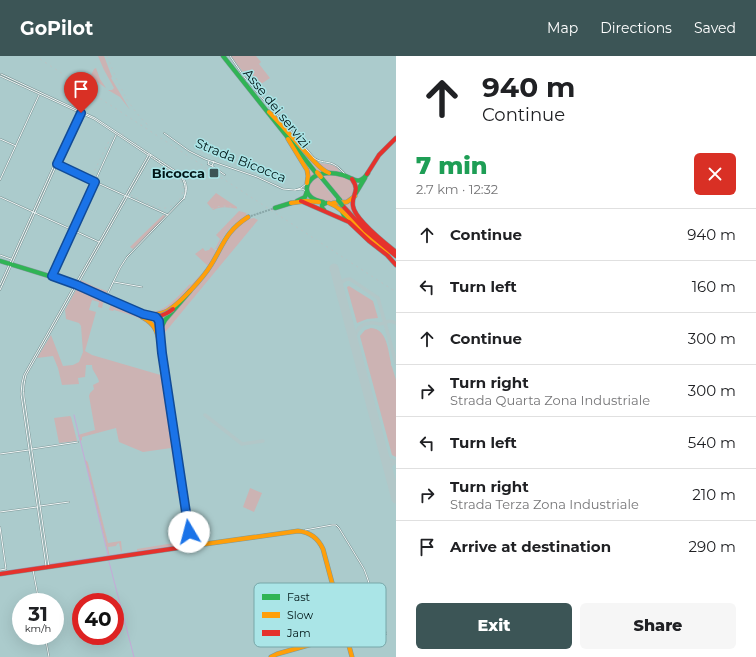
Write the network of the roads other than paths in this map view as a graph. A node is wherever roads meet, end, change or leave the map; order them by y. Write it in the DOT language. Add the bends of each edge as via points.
graph roads {
  1 [pos="224,56"];
  2 [pos="230,56"];
  3 [pos="0,72"];
  4 [pos="1,74"];
  5 [pos="0,77"];
  6 [pos="39,93"];
  7 [pos="80,112"];
  8 [pos="269,112"];
  9 [pos="277,124"];
  10 [pos="117,133"];
  11 [pos="164,133"];
  12 [pos="396,138"];
  13 [pos="0,139"];
  14 [pos="16,146"];
  15 [pos="150,155"];
  16 [pos="209,160"];
  17 [pos="214,162"];
  18 [pos="56,164"];
  19 [pos="212,166"];
  20 [pos="339,168"];
  21 [pos="316,172"];
  22 [pos="368,173"];
  23 [pos="332,174"];
  24 [pos="339,174"];
  25 [pos="225,175"];
  26 [pos="349,177"];
  27 [pos="0,180"];
  28 [pos="95,182"];
  29 [pos="308,188"];
  30 [pos="292,190"];
  31 [pos="355,194"];
  32 [pos="127,196"];
  33 [pos="0,197"];
  34 [pos="301,201"];
  35 [pos="291,203"];
  36 [pos="326,203"];
  37 [pos="275,208"];
  38 [pos="342,211"];
  39 [pos="34,212"];
  40 [pos="326,212"];
  41 [pos="332,214"];
  42 [pos="168,215"];
  43 [pos="248,217"];
  44 [pos="347,221"];
  45 [pos="73,230"];
  46 [pos="100,243"];
  47 [pos="19,246"];
  48 [pos="0,255"];
  49 [pos="396,255"];
  50 [pos="12,259"];
  51 [pos="0,261"];
  52 [pos="11,264"];
  53 [pos="396,265"];
  54 [pos="52,276"];
  55 [pos="113,282"];
  56 [pos="0,285"];
  57 [pos="78,286"];
  58 [pos="142,286"];
  59 [pos="192,289"];
  60 [pos="0,290"];
  61 [pos="75,290"];
  62 [pos="106,298"];
  63 [pos="121,306"];
  64 [pos="164,312"];
  65 [pos="149,316"];
  66 [pos="159,320"];
  67 [pos="160,330"];
  68 [pos="160,346"];
  69 [pos="162,353"];
  70 [pos="22,392"];
  71 [pos="78,442"];
  72 [pos="30,449"];
  73 [pos="0,454"];
  74 [pos="69,502"];
  75 [pos="40,506"];
  76 [pos="38,507"];
  77 [pos="0,512"];
  78 [pos="0,527"];
  79 [pos="305,530"];
  80 [pos="44,533"];
  81 [pos="42,534"];
  82 [pos="189,539"];
  83 [pos="197,545"];
  84 [pos="189,546"];
  85 [pos="172,548"];
  86 [pos="48,565"];
  87 [pos="33,569"];
  88 [pos="0,570"];
  89 [pos="0,574"];
  90 [pos="332,583"];
  91 [pos="369,583"];
  92 [pos="37,593"];
  93 [pos="47,645"];
  94 [pos="302,647"];
  95 [pos="349,647"];
  96 [pos="49,657"];
  97 [pos="271,657"];
  98 [pos="352,657"];
  1 -- 8 [label="main road, Asse dei servizi"];
  1 -- 9 [label="main road, Asse dei servizi"];
  2 -- 20 [label="street" via="245,78 314,158"];
  3 -- 4 [label="street"];
  4 -- 5 [label="street"];
  4 -- 6 [label="street"];
  5 -- 6 [label="street"];
  6 -- 7 [label="street"];
  6 -- 14 [label="street"];
  7 -- 10 [label="street" via="95,118"];
  7 -- 18 [label="street"];
  8 -- 21 [label="main road, Asse dei servizi"];
  8 -- 23 [label="main road" via="320,168"];
  9 -- 21 [label="main road, Asse dei servizi"];
  9 -- 29 [label="main road" via="306,167"];
  10 -- 15 [label="street"];
  10 -- 28 [label="street"];
  11 -- 16 [label="street, Strada Bicocca" via="189,151"];
  12 -- 22 [label="main road" via="379,155"];
  13 -- 14 [label="street"];
  14 -- 27 [label="street"];
  15 -- 32 [label="street"];
  15 -- 42 [label="street" via="181,175 185,181 186,193 183,200"];
  16 -- 17 [label="street, Strada Bicocca"];
  16 -- 19 [label="street" via="208,164"];
  17 -- 19 [label="street"];
  17 -- 30 [label="street, Strada Bicocca" via="280,188"];
  18 -- 28 [label="street"];
  18 -- 39 [label="street"];
  19 -- 25 [label="street"];
  20 -- 24 [label="street"];
  20 -- 26 [label="street"];
  21 -- 49 [label="main road, bridge" via="365,230"];
  22 -- 26 [label="main road" via="361,180"];
  22 -- 31 [label="main road"];
  23 -- 24 [label="main road"];
  23 -- 29 [label="main road" via="314,176"];
  24 -- 26 [label="main road"];
  26 -- 31 [label="main road" via="355,184"];
  28 -- 32 [label="street"];
  28 -- 45 [label="street"];
  29 -- 30 [label="street"];
  29 -- 30 [label="street, Strada Bicocca"];
  29 -- 35 [label="main road" via="304,198"];
  29 -- 36 [label="main road" via="313,199"];
  31 -- 36 [label="main road" via="347,202"];
  31 -- 49 [label="main road" via="352,205 356,213"];
  32 -- 42 [label="street"];
  32 -- 46 [label="street"];
  33 -- 39 [label="street"];
  34 -- 35 [label="main road"];
  34 -- 36 [label="main road"];
  34 -- 40 [label="main road"];
  35 -- 37 [label="main road"];
  36 -- 38 [label="main road" via="336,205"];
  36 -- 40 [label="main road" via="322,207"];
  38 -- 41 [label="main road" via="340,216"];
  38 -- 44 [label="main road"];
  38 -- 49 [label="main road" via="359,228"];
  39 -- 45 [label="street"];
  39 -- 47 [label="street"];
  40 -- 41 [label="main road"];
  41 -- 44 [label="main road"];
  42 -- 55 [label="street" via="127,257"];
  43 -- 59 [label="main road" via="229,232 210,267"];
  44 -- 53 [label="main road"];
  45 -- 46 [label="street"];
  45 -- 54 [label="street"];
  46 -- 57 [label="street"];
  47 -- 50 [label="street"];
  47 -- 52 [label="street"];
  48 -- 50 [label="street"];
  50 -- 52 [label="street"];
  51 -- 52 [label="main road"];
  52 -- 54 [label="main road"];
  52 -- 56 [label="street"];
  52 -- 60 [label="street"];
  54 -- 57 [label="main road"];
  55 -- 58 [label="street"];
  55 -- 62 [label="street"];
  57 -- 61 [label="street"];
  57 -- 61 [label="street"];
  57 -- 62 [label="main road"];
  57 -- 70 [label="street" via="24,375"];
  59 -- 63 [label="main road, bridge" via="173,309 160,317 142,316"];
  59 -- 64 [label="main road"];
  59 -- 67 [label="main road" via="165,320"];
  61 -- 70 [label="street" via="26,375"];
  62 -- 63 [label="main road"];
  62 -- 65 [label="main road"];
  63 -- 68 [label="main road" via="152,323 158,332"];
  64 -- 65 [label="main road"];
  64 -- 66 [label="main road"];
  65 -- 66 [label="main road"];
  66 -- 67 [label="main road"];
  66 -- 68 [label="main road"];
  67 -- 69 [label="main road"];
  68 -- 69 [label="main road"];
  69 -- 82 [label="main road"];
  70 -- 72 [label="street"];
  71 -- 72 [label="street"];
  72 -- 73 [label="street"];
  72 -- 75 [label="street"];
  72 -- 76 [label="street"];
  74 -- 75 [label="street"];
  75 -- 76 [label="street"];
  75 -- 80 [label="street"];
  76 -- 77 [label="street"];
  76 -- 81 [label="street"];
  78 -- 88 [label="street" via="6,569"];
  79 -- 91 [label="street" via="338,526"];
  80 -- 81 [label="street"];
  80 -- 86 [label="street"];
  81 -- 86 [label="street"];
  82 -- 83 [label="main road"];
  82 -- 84 [label="main road"];
  82 -- 85 [label="main road" via="182,545"];
  83 -- 84 [label="main road"];
  83 -- 90 [label="main road" via="296,530 305,532 319,541"];
  84 -- 85 [label="main road"];
  85 -- 86 [label="main road"];
  86 -- 87 [label="main road"];
  87 -- 89 [label="main road"];
  87 -- 92 [label="street"];
  93 -- 96 [label="street"];
  94 -- 97 [label="main road"];
  95 -- 98 [label="main road"];
}
